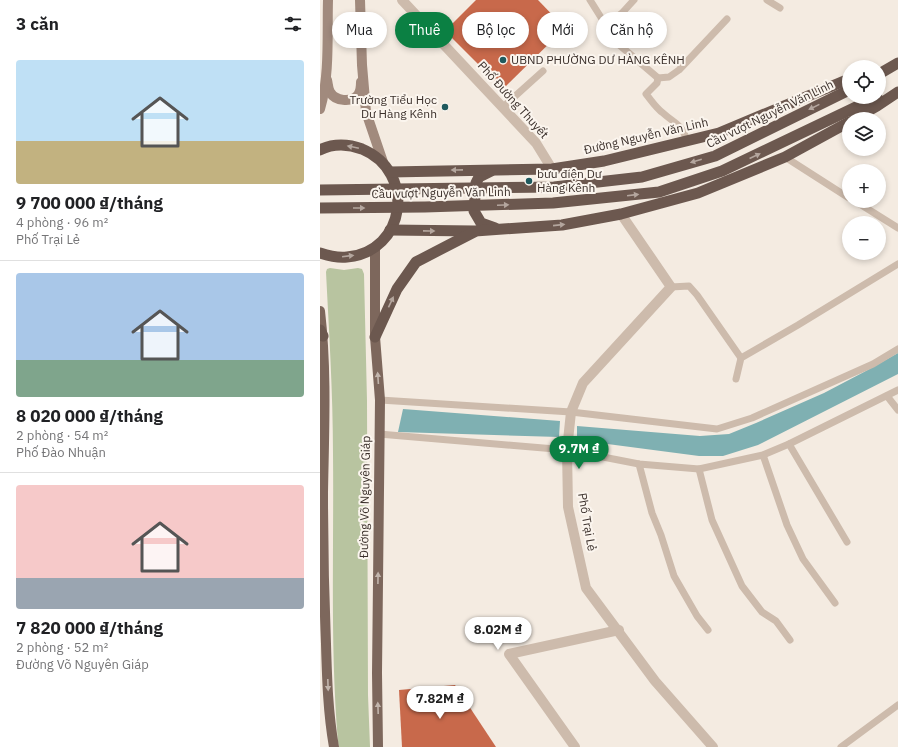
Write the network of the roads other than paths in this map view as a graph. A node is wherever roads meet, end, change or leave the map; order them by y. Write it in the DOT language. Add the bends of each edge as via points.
graph roads {
  1 [pos="328,0"];
  2 [pos="360,0"];
  3 [pos="402,0"];
  4 [pos="590,0"];
  5 [pos="634,0"];
  6 [pos="767,0"];
  7 [pos="780,8"];
  8 [pos="598,12"];
  9 [pos="621,12"];
  10 [pos="727,19"];
  11 [pos="623,48"];
  12 [pos="898,62"];
  13 [pos="326,64"];
  14 [pos="362,65"];
  15 [pos="886,66"];
  16 [pos="886,70"];
  17 [pos="543,71"];
  18 [pos="658,78"];
  19 [pos="842,82"];
  20 [pos="898,87"];
  21 [pos="886,92"];
  22 [pos="898,92"];
  23 [pos="842,93"];
  24 [pos="862,104"];
  25 [pos="503,107"];
  26 [pos="320,109"];
  27 [pos="866,112"];
  28 [pos="842,126"];
  29 [pos="687,141"];
  30 [pos="320,150"];
  31 [pos="785,157"];
  32 [pos="383,162"];
  33 [pos="552,168"];
  34 [pos="494,170"];
  35 [pos="390,172"];
  36 [pos="320,190"];
  37 [pos="842,194"];
  38 [pos="320,208"];
  39 [pos="866,208"];
  40 [pos="621,214"];
  41 [pos="898,228"];
  42 [pos="499,229"];
  43 [pos="390,230"];
  44 [pos="475,231"];
  45 [pos="375,246"];
  46 [pos="320,253"];
  47 [pos="898,264"];
  48 [pos="672,287"];
  49 [pos="320,311"];
  50 [pos="322,333"];
  51 [pos="375,337"];
  52 [pos="898,349"];
  53 [pos="741,358"];
  54 [pos="736,378"];
  55 [pos="898,390"];
  56 [pos="886,396"];
  57 [pos="380,400"];
  58 [pos="898,410"];
  59 [pos="322,412"];
  60 [pos="571,412"];
  61 [pos="379,434"];
  62 [pos="789,444"];
  63 [pos="567,450"];
  64 [pos="763,455"];
  65 [pos="639,464"];
  66 [pos="699,469"];
  67 [pos="847,542"];
  68 [pos="321,544"];
  69 [pos="835,603"];
  70 [pos="619,630"];
  71 [pos="708,630"];
  72 [pos="790,640"];
  73 [pos="898,705"];
  74 [pos="334,747"];
  75 [pos="378,747"];
  76 [pos="575,747"];
  77 [pos="714,747"];
  78 [pos="841,747"];
  1 -- 13 [label="main road"];
  2 -- 14 [label="main road"];
  3 -- 25 [label="street, Phố Đường Thuyết"];
  4 -- 8 [label="lane"];
  5 -- 9 [label="lane"];
  6 -- 7 [label="lane"];
  10 -- 18 [label="lane" via="679,70 669,77"];
  11 -- 18 [label="lane"];
  12 -- 15 [label="highway"];
  12 -- 16 [label="highway"];
  13 -- 14 [label="main road" via="330,93 343,100 358,95 361,88"];
  13 -- 26 [label="main road"];
  14 -- 32 [label="main road" via="366,112"];
  17 -- 25 [label="lane"];
  18 -- 29 [label="lane" via="646,94 662,113 680,127"];
  19 -- 29 [label="highway, Đường Nguyễn Văn Linh" via="719,133"];
  20 -- 21 [label="highway, Cầu vượt Nguyễn Văn Linh"];
  22 -- 27 [label="highway"];
  23 -- 36 [label="highway, Cầu vượt Nguyễn Văn Linh, one-way, bridge" via="715,156 642,177 554,187"];
  38 -- 24 [label="highway, Cầu vượt Nguyễn Văn Linh, one-way, bridge" via="553,204 659,192 722,172"];
  25 -- 33 [label="street, Phố Đường Thuyết" via="536,143"];
  28 -- 31 [label="highway"];
  29 -- 33 [label="highway, Đường Nguyễn Văn Linh" via="604,161"];
  32 -- 30 [label="highway, one-way" via="356,146 340,145"];
  31 -- 37 [label="lane"];
  31 -- 40 [label="highway" via="698,193"];
  32 -- 35 [label="highway"];
  33 -- 34 [label="highway, Đường Nguyễn Văn Linh"];
  34 -- 35 [label="highway, Đường Nguyễn Văn Linh, one-way"];
  34 -- 42 [label="highway" via="476,183 474,211 481,223"];
  35 -- 43 [label="highway" via="396,186 398,201 396,216"];
  39 -- 41 [label="lane"];
  42 -- 40 [label="highway, one-way" via="562,225"];
  40 -- 48 [label="street"];
  42 -- 44 [label="highway"];
  43 -- 44 [label="highway, one-way"];
  43 -- 45 [label="highway"];
  51 -- 44 [label="highway, one-way" via="397,289 416,262"];
  46 -- 45 [label="highway, one-way" via="332,257 347,257 362,254"];
  45 -- 51 [label="main road, Đường Võ Nguyên Giáp"];
  47 -- 53 [label="lane"];
  48 -- 53 [label="lane" via="689,286 697,294"];
  48 -- 60 [label="street, Phố Trại Lẻ" via="583,382"];
  49 -- 50 [label="main road"];
  50 -- 59 [label="main road"];
  57 -- 51 [label="main road, Đường Võ Nguyên Giáp, one-way"];
  52 -- 60 [label="lane" via="873,364 795,399 752,418 717,429"];
  53 -- 54 [label="lane"];
  55 -- 56 [label="lane"];
  56 -- 58 [label="lane"];
  56 -- 62 [label="lane"];
  57 -- 60 [label="lane"];
  57 -- 61 [label="main road, Đường Võ Nguyên Giáp"];
  59 -- 68 [label="main road"];
  60 -- 63 [label="street, Phố Trại Lẻ"];
  61 -- 63 [label="lane"];
  75 -- 61 [label="main road, Đường Võ Nguyên Giáp, one-way"];
  62 -- 64 [label="lane"];
  62 -- 67 [label="lane"];
  63 -- 65 [label="lane"];
  63 -- 70 [label="street, Phố Trại Lẻ" via="568,507 586,588"];
  64 -- 66 [label="lane"];
  64 -- 69 [label="lane" via="786,525 802,559"];
  65 -- 66 [label="lane"];
  65 -- 71 [label="lane" via="652,513 674,576"];
  66 -- 72 [label="lane" via="712,520 742,586 762,612 776,621"];
  68 -- 74 [label="main road, one-way" via="330,726"];
  70 -- 76 [label="street" via="509,654"];
  70 -- 77 [label="street, Phố Trại Lẻ" via="655,681"];
  73 -- 78 [label="lane"];
}
